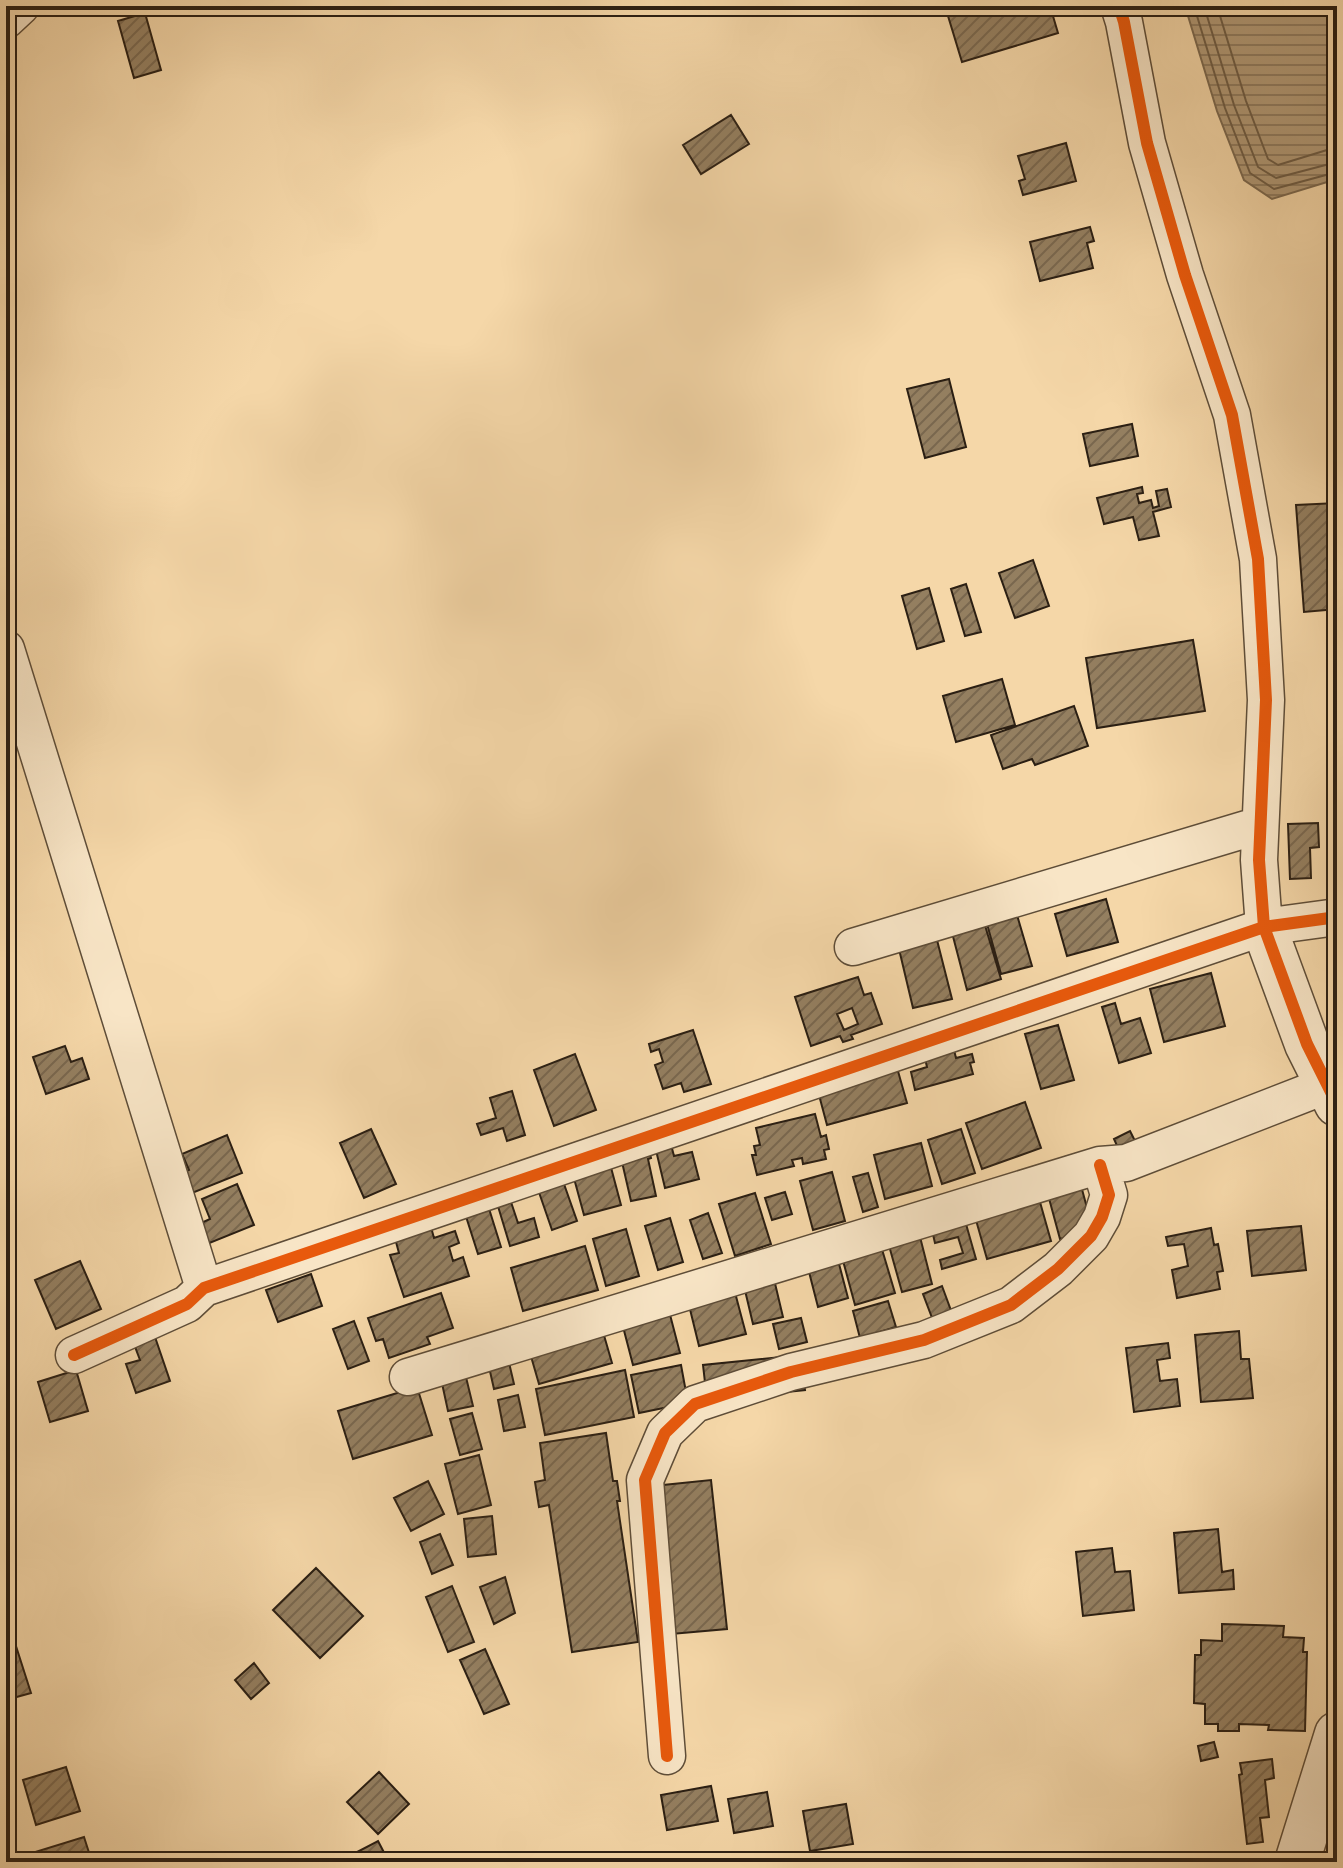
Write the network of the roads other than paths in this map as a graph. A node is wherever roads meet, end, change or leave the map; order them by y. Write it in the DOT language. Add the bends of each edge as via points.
graph roads {
  1 [pos="21,6"];
  2 [pos="1119,6"];
  3 [pos="6,20"];
  4 [pos="6,649"];
  5 [pos="1260,825"];
  6 [pos="1337,917"];
  7 [pos="1264,927"];
  8 [pos="853,947"];
  9 [pos="1332,1094"];
  10 [pos="1100,1165"];
  11 [pos="204,1288"];
  12 [pos="74,1355"];
  13 [pos="408,1377"];
  14 [pos="1337,1734"];
  15 [pos="667,1756"];
  16 [pos="1297,1862"];
  1 -- 3 [label="street"];
  2 -- 5 [label="street" via="1147,143 1232,415 1258,559 1266,700"];
  4 -- 11 [label="street"];
  5 -- 7 [label="street"];
  5 -- 8 [label="street"];
  6 -- 7 [label="street"];
  7 -- 9 [label="street" via="1307,1044"];
  7 -- 11 [label="street"];
  9 -- 10 [label="street" via="1126,1163"];
  10 -- 13 [label="street"];
  10 -- 15 [label="street" via="1109,1195 1091,1236 1011,1305 924,1340 791,1372 695,1404 665,1433 645,1480"];
  11 -- 12 [label="street" via="187,1304"];
  14 -- 16 [label="street"];
}
